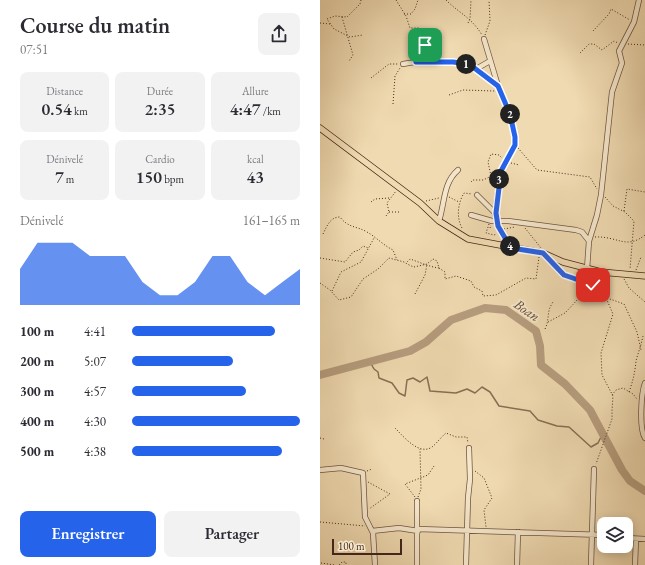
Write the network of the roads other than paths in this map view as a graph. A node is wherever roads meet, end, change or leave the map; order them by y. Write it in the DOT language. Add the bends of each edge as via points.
graph roads {
  1 [pos="639,0"];
  2 [pos="484,39"];
  3 [pos="490,61"];
  4 [pos="403,64"];
  5 [pos="476,69"];
  6 [pos="499,88"];
  7 [pos="320,128"];
  8 [pos="458,170"];
  9 [pos="477,195"];
  10 [pos="496,213"];
  11 [pos="471,215"];
  12 [pos="440,220"];
  13 [pos="497,221"];
  14 [pos="589,241"];
  15 [pos="511,248"];
  16 [pos="587,269"];
  17 [pos="645,276"];
  18 [pos="645,383"];
  19 [pos="644,394"];
  20 [pos="645,438"];
  21 [pos="469,448"];
  22 [pos="594,469"];
  23 [pos="320,470"];
  24 [pos="417,501"];
  25 [pos="418,530"];
  26 [pos="372,531"];
  27 [pos="468,531"];
  28 [pos="518,532"];
  29 [pos="592,534"];
  30 [pos="597,534"];
  31 [pos="633,539"];
  32 [pos="636,539"];
  33 [pos="645,539"];
  34 [pos="375,565"];
  35 [pos="417,565"];
  36 [pos="466,565"];
  37 [pos="517,565"];
  38 [pos="591,565"];
  39 [pos="635,565"];
  1 -- 14 [label="street" via="634,22 619,53 622,63 612,92 601,195"];
  2 -- 3 [label="street"];
  3 -- 5 [label="street"];
  3 -- 6 [label="street"];
  4 -- 5 [label="street" via="462,63"];
  5 -- 6 [label="street"];
  6 -- 10 [label="street" via="514,128 515,145 501,171"];
  7 -- 12 [label="main road"];
  8 -- 12 [label="street" via="446,185"];
  9 -- 10 [label="street"];
  10 -- 13 [label="street"];
  11 -- 13 [label="street"];
  12 -- 15 [label="main road" via="468,239"];
  13 -- 14 [label="street" via="576,230 582,232"];
  13 -- 15 [label="street"];
  14 -- 16 [label="street"];
  15 -- 16 [label="main road" via="540,253"];
  16 -- 17 [label="main road"];
  18 -- 19 [label="street"];
  19 -- 20 [label="street" via="641,404 642,434"];
  21 -- 27 [label="street"];
  22 -- 29 [label="street"];
  23 -- 26 [label="street" via="341,468 363,473 365,512 368,526"];
  24 -- 25 [label="street"];
  25 -- 26 [label="street" via="399,528"];
  25 -- 27 [label="street"];
  25 -- 35 [label="street"];
  26 -- 34 [label="street"];
  27 -- 28 [label="street"];
  27 -- 36 [label="street"];
  28 -- 29 [label="street"];
  28 -- 37 [label="street"];
  29 -- 30 [label="street"];
  29 -- 38 [label="street"];
  31 -- 32 [label="street"];
  32 -- 33 [label="street"];
  32 -- 39 [label="street"];
}
